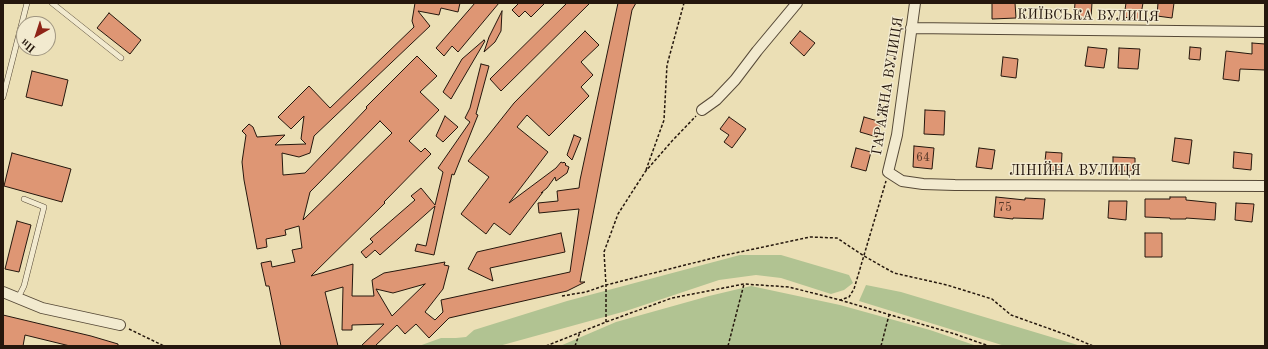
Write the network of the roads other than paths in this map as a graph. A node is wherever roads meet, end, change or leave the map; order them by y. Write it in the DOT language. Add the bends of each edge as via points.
graph roads {
  1 [pos="27,3"];
  2 [pos="52,3"];
  3 [pos="797,3"];
  4 [pos="915,3"];
  5 [pos="911,28"];
  6 [pos="1265,32"];
  7 [pos="121,58"];
  8 [pos="3,97"];
  9 [pos="702,110"];
  10 [pos="888,172"];
  11 [pos="1265,186"];
  12 [pos="24,199"];
  13 [pos="3,292"];
  14 [pos="18,298"];
  15 [pos="120,325"];
  1 -- 8 [label="lane"];
  2 -- 7 [label="lane"];
  3 -- 9 [label="street" via="736,80"];
  4 -- 5 [label="street, ГАРАЖНА ВУЛИЦЯ"];
  5 -- 6 [label="street, КИЇВСЬКА ВУЛИЦЯ"];
  5 -- 10 [label="street, ГАРАЖНА ВУЛИЦЯ" via="896,135"];
  10 -- 11 [label="street, ЛІНІЙНА ВУЛИЦЯ" via="902,182 922,184"];
  12 -- 14 [label="lane" via="44,207 24,286"];
  13 -- 14 [label="street"];
  14 -- 15 [label="street" via="42,308"];
}
